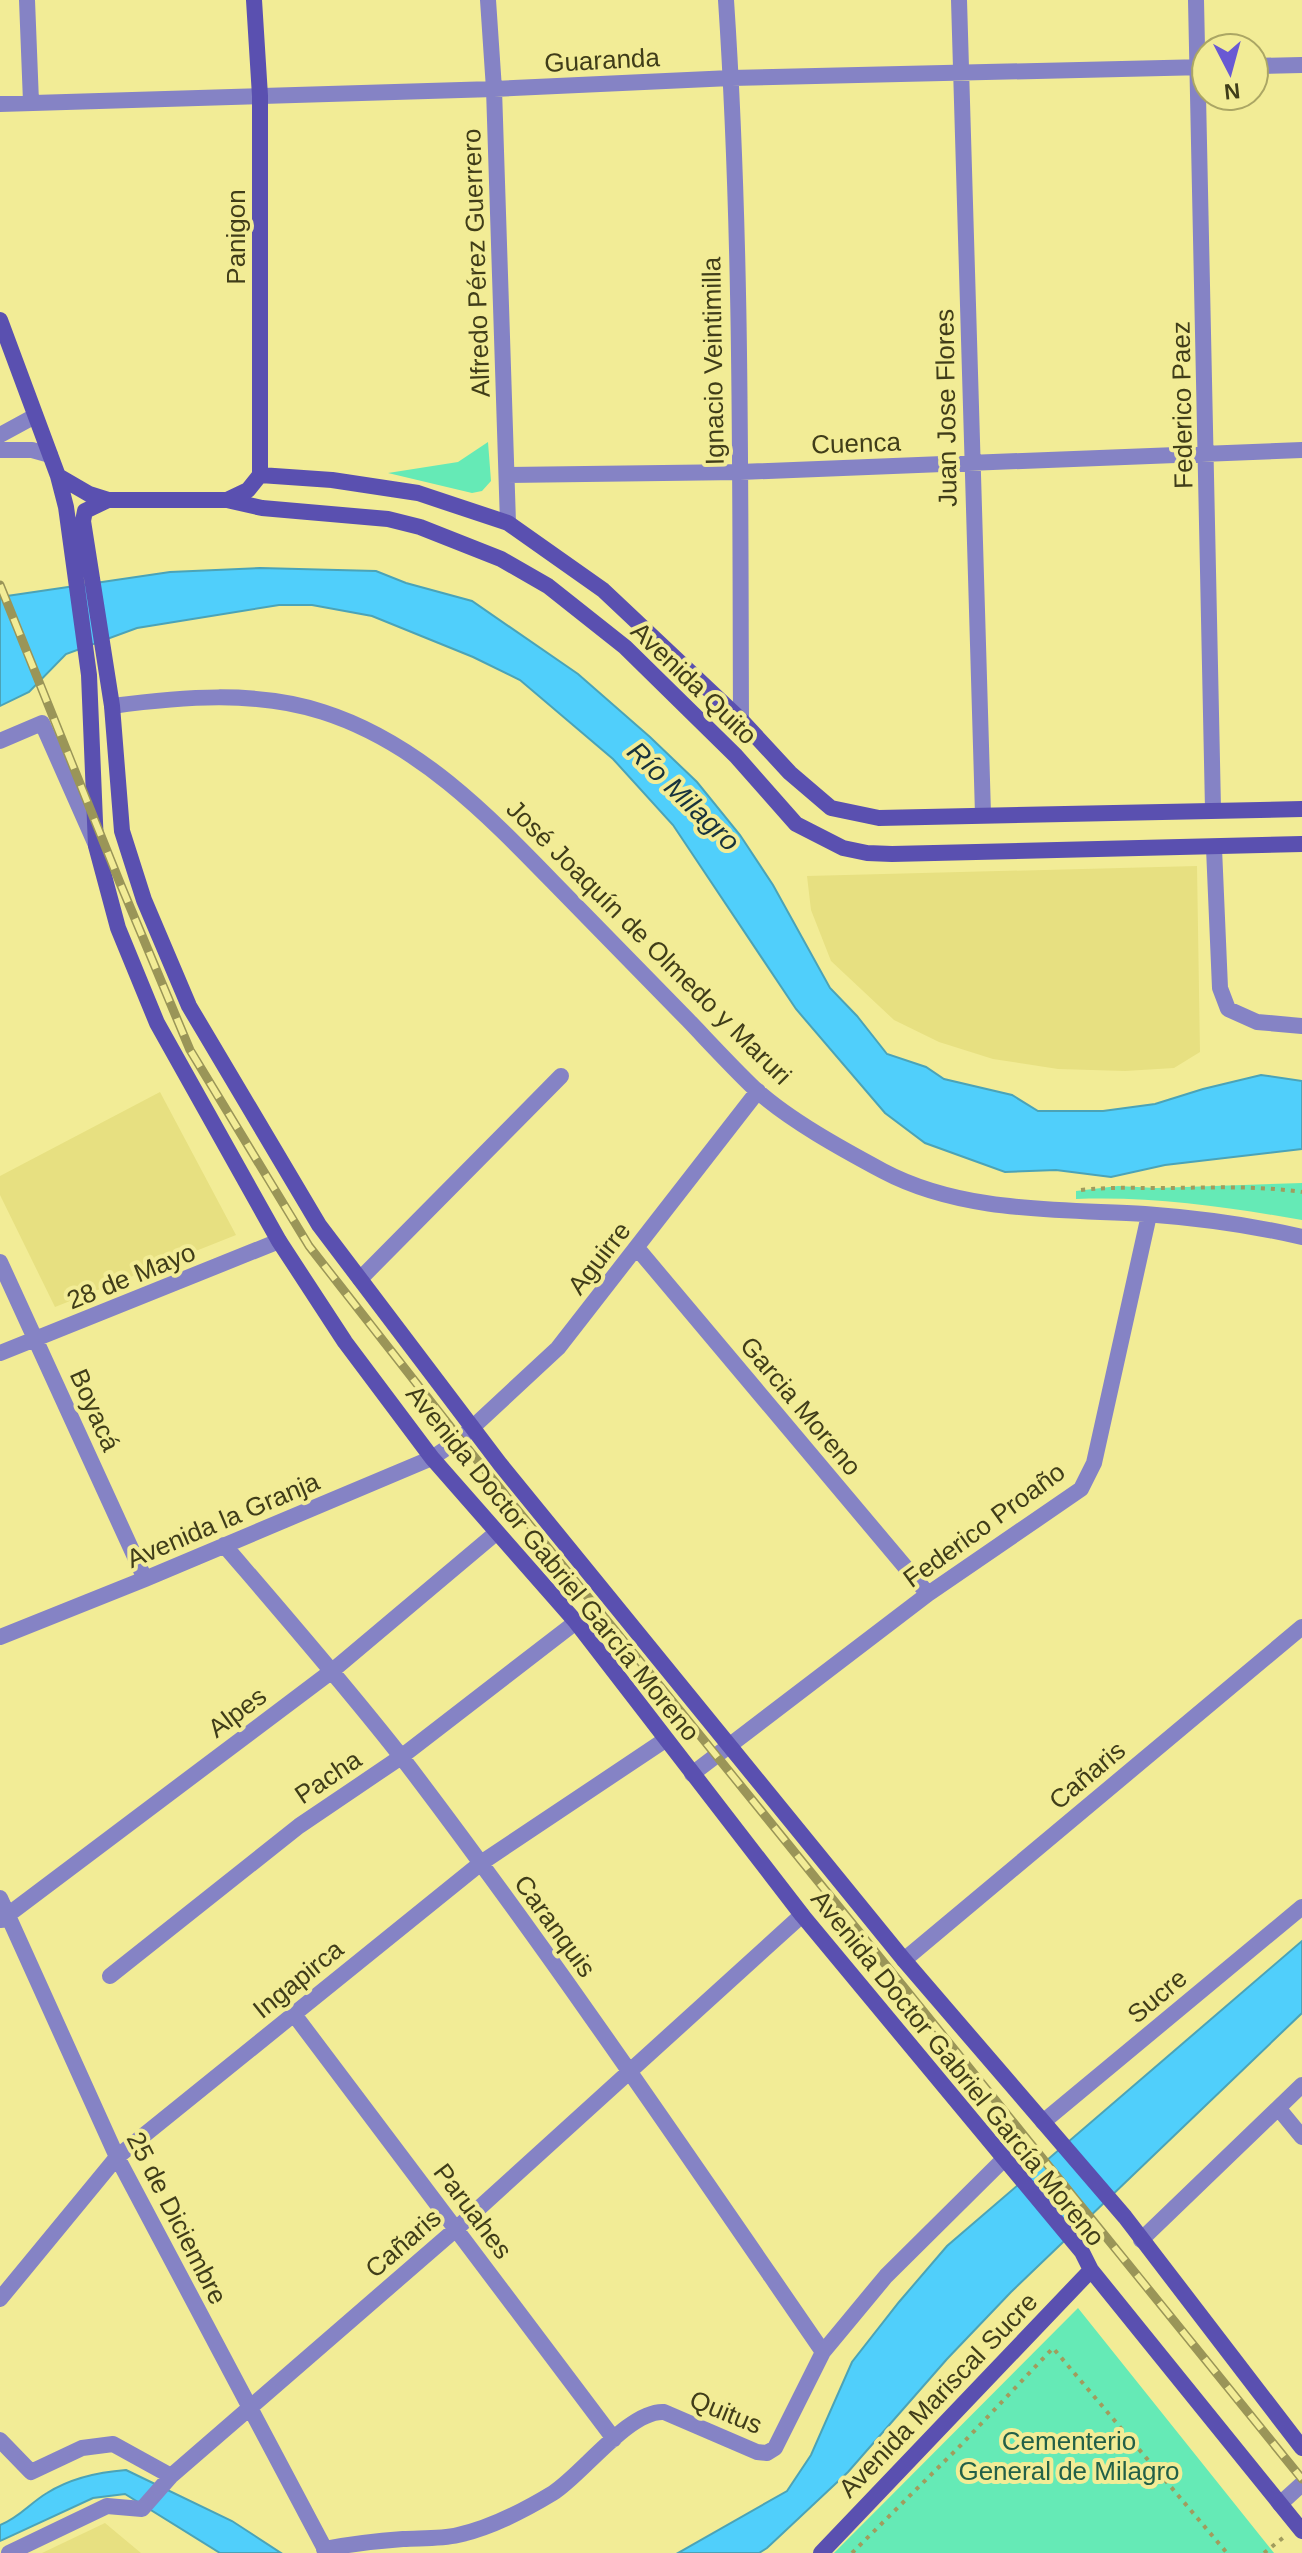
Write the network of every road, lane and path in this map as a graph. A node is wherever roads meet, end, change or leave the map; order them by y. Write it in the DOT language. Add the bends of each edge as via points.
graph roads {
  1 [pos="27,0"];
  2 [pos="254,0"];
  3 [pos="488,0"];
  4 [pos="726,0"];
  5 [pos="959,0"];
  6 [pos="1196,0"];
  7 [pos="1199,32"];
  8 [pos="1302,65"];
  9 [pos="1270,66"];
  10 [pos="1190,67"];
  11 [pos="963,74"];
  12 [pos="731,78"];
  13 [pos="494,89"];
  14 [pos="260,96"];
  15 [pos="31,102"];
  16 [pos="0,104"];
  17 [pos="1203,112"];
  18 [pos="0,320"];
  19 [pos="35,416"];
  20 [pos="0,435"];
  21 [pos="0,450"];
  22 [pos="1302,450"];
  23 [pos="1207,452"];
  24 [pos="50,455"];
  25 [pos="971,463"];
  26 [pos="740,472"];
  27 [pos="260,475"];
  28 [pos="508,475"];
  29 [pos="58,476"];
  30 [pos="108,500"];
  31 [pos="227,500"];
  32 [pos="508,523"];
  33 [pos="79,527"];
  34 [pos="112,706"];
  35 [pos="741,720"];
  36 [pos="0,741"];
  37 [pos="1213,809"];
  38 [pos="1302,809"];
  39 [pos="983,814"];
  40 [pos="1302,844"];
  41 [pos="96,846"];
  42 [pos="1214,848"];
  43 [pos="1302,1026"];
  44 [pos="561,1076"];
  45 [pos="758,1091"];
  46 [pos="1302,1192"];
  47 [pos="1075,1211"];
  48 [pos="1149,1215"];
  49 [pos="1302,1237"];
  50 [pos="279,1241"];
  51 [pos="637,1248"];
  52 [pos="0,1262"];
  53 [pos="360,1279"];
  54 [pos="37,1340"];
  55 [pos="0,1353"];
  56 [pos="466,1433"];
  57 [pos="432,1458"];
  58 [pos="496,1533"];
  59 [pos="224,1545"];
  60 [pos="145,1579"];
  61 [pos="928,1594"];
  62 [pos="576,1622"];
  63 [pos="1302,1627"];
  64 [pos="0,1637"];
  65 [pos="332,1671"];
  66 [pos="665,1740"];
  67 [pos="730,1747"];
  68 [pos="401,1757"];
  69 [pos="692,1774"];
  70 [pos="481,1863"];
  71 [pos="0,1898"];
  72 [pos="1302,1907"];
  73 [pos="802,1915"];
  74 [pos="4,1918"];
  75 [pos="904,1960"];
  76 [pos="110,1976"];
  77 [pos="293,2013"];
  78 [pos="630,2071"];
  79 [pos="1302,2085"];
  80 [pos="1279,2109"];
  81 [pos="1043,2122"];
  82 [pos="1302,2137"];
  83 [pos="117,2157"];
  84 [pos="1010,2165"];
  85 [pos="456,2229"];
  86 [pos="1141,2240"];
  87 [pos="1091,2270"];
  88 [pos="0,2299"];
  89 [pos="823,2352"];
  90 [pos="249,2409"];
  91 [pos="614,2439"];
  92 [pos="0,2440"];
  93 [pos="1302,2448"];
  94 [pos="167,2480"];
  95 [pos="1302,2484"];
  96 [pos="1280,2504"];
  97 [pos="1300,2529"];
  98 [pos="326,2551"];
  99 [pos="9,2553"];
  100 [pos="821,2553"];
  101 [pos="852,2553"];
  102 [pos="1227,2553"];
  103 [pos="1264,2553"];
  1 -- 15 [label="street"];
  2 -- 14 [label="main road, Panigon"];
  3 -- 13 [label="street, Alfredo Pérez Guerrero"];
  4 -- 12 [label="street, Ignacio Veintimilla"];
  5 -- 11 [label="street, Juan Jose Flores"];
  6 -- 7 [label="street, Federico Paez"];
  8 -- 9 [label="street"];
  10 -- 11 [label="street, Guaranda"];
  11 -- 12 [label="street, Guaranda"];
  11 -- 25 [label="street, Juan Jose Flores"];
  12 -- 13 [label="street, Guaranda"];
  12 -- 26 [label="street, Ignacio Veintimilla"];
  13 -- 14 [label="street, Guaranda"];
  13 -- 28 [label="street, Alfredo Pérez Guerrero"];
  14 -- 15 [label="street, Guaranda"];
  14 -- 27 [label="main road, Panigon"];
  15 -- 16 [label="street, Guaranda"];
  17 -- 23 [label="street, Federico Paez"];
  18 -- 19 [label="main road"];
  19 -- 20 [label="street"];
  19 -- 24 [label="main road"];
  21 -- 24 [label="street"];
  22 -- 23 [label="street, Cuenca"];
  23 -- 25 [label="street, Cuenca"];
  23 -- 37 [label="street, Federico Paez"];
  24 -- 29 [label="main road"];
  25 -- 26 [label="street, Cuenca"];
  25 -- 39 [label="street, Juan Jose Flores"];
  26 -- 28 [label="street, Cuenca"];
  26 -- 35 [label="street, Ignacio Veintimilla"];
  27 -- 31 [label="main road" via="248,490"];
  27 -- 32 [label="main road, Avenida Quito" via="418,493"];
  28 -- 32 [label="street, Alfredo Pérez Guerrero"];
  29 -- 30 [label="main road, Avenida Quito"];
  29 -- 33 [label="main road"];
  30 -- 31 [label="main road, Avenida Quito"];
  30 -- 33 [label="main road" via="85,511"];
  31 -- 42 [label="main road, Avenida Quito" via="388,519 501,559 583,611 679,698 796,824 843,848 892,854"];
  32 -- 35 [label="main road, Avenida Quito" via="603,590"];
  33 -- 34 [label="main road, Avenida Doctor Gabriel García Moreno"];
  33 -- 41 [label="main road, Avenida Doctor Gabriel García Moreno"];
  34 -- 45 [label="street, José Joaquín de Olmedo y Maruri" via="162,699 289,703 324,712 394,744 483,810"];
  34 -- 53 [label="main road, Avenida Doctor Gabriel García Moreno" via="122,831 144,900 189,1006 319,1225"];
  35 -- 39 [label="main road, Avenida Quito" via="831,808 879,818"];
  36 -- 41 [label="street" via="42,723"];
  37 -- 38 [label="main road, Avenida Quito"];
  37 -- 39 [label="main road, Avenida Quito"];
  40 -- 42 [label="main road, Avenida Quito"];
  41 -- 50 [label="main road, Avenida Doctor Gabriel García Moreno" via="118,928 157,1023"];
  42 -- 43 [label="street" via="1220,988 1228,1009 1257,1022"];
  44 -- 53 [label="street"];
  45 -- 47 [label="street, José Joaquín de Olmedo y Maruri" via="825,1139 887,1173 961,1200"];
  45 -- 51 [label="street, Aguirre"];
  46 -- 47 [label="path" via="1118,1186 1076,1191"];
  47 -- 48 [label="street, José Joaquín de Olmedo y Maruri"];
  48 -- 49 [label="street, José Joaquín de Olmedo y Maruri"];
  48 -- 61 [label="street, Federico Proaño" via="1094,1463 1081,1489"];
  50 -- 54 [label="street, 28 de Mayo"];
  50 -- 57 [label="main road, Avenida Doctor Gabriel García Moreno" via="345,1342"];
  51 -- 56 [label="street, Aguirre" via="558,1348"];
  51 -- 61 [label="street, Garcia Moreno"];
  52 -- 54 [label="street, Boyacá"];
  53 -- 56 [label="main road, Avenida Doctor Gabriel García Moreno"];
  54 -- 55 [label="street, 28 de Mayo"];
  54 -- 60 [label="street, Boyacá"];
  56 -- 57 [label="street, Avenida la Granja"];
  56 -- 67 [label="main road, Avenida Doctor Gabriel García Moreno"];
  57 -- 58 [label="main road, Avenida Doctor Gabriel García Moreno"];
  57 -- 59 [label="street, Avenida la Granja"];
  58 -- 62 [label="main road, Avenida Doctor Gabriel García Moreno"];
  58 -- 65 [label="street, Alpes"];
  59 -- 60 [label="street, Avenida la Granja"];
  59 -- 65 [label="street, Caranquis"];
  60 -- 64 [label="street, Avenida la Granja"];
  61 -- 67 [label="street, Federico Proaño"];
  62 -- 66 [label="main road, Avenida Doctor Gabriel García Moreno"];
  62 -- 68 [label="street, Pacha"];
  63 -- 75 [label="street, Cañaris"];
  65 -- 68 [label="street, Caranquis"];
  65 -- 74 [label="street, Alpes"];
  66 -- 69 [label="main road, Avenida Doctor Gabriel García Moreno"];
  66 -- 70 [label="street, Ingapirca"];
  67 -- 69 [label="street, Federico Proaño"];
  67 -- 75 [label="main road, Avenida Doctor Gabriel García Moreno"];
  68 -- 70 [label="street, Caranquis"];
  68 -- 76 [label="street, Pacha" via="299,1826"];
  69 -- 73 [label="main road, Avenida Doctor Gabriel García Moreno"];
  70 -- 77 [label="street, Ingapirca"];
  70 -- 78 [label="street, Caranquis"];
  71 -- 74 [label="street, 25 de Diciembre"];
  72 -- 81 [label="street, Sucre"];
  73 -- 78 [label="street, Cañaris"];
  73 -- 84 [label="main road, Avenida Doctor Gabriel García Moreno"];
  74 -- 83 [label="street, 25 de Diciembre"];
  75 -- 81 [label="main road, Avenida Doctor Gabriel García Moreno"];
  77 -- 83 [label="street, Ingapirca"];
  77 -- 85 [label="street, Paruahes"];
  78 -- 85 [label="street, Cañaris"];
  78 -- 89 [label="street, Caranquis"];
  79 -- 80 [label="street"];
  80 -- 82 [label="street"];
  80 -- 86 [label="street"];
  81 -- 86 [label="main road, Avenida Doctor Gabriel García Moreno"];
  83 -- 88 [label="street, Ingapirca"];
  83 -- 90 [label="street, 25 de Diciembre"];
  84 -- 87 [label="main road, Avenida Doctor Gabriel García Moreno"];
  84 -- 89 [label="street, Quitus" via="886,2276"];
  85 -- 90 [label="street, Cañaris"];
  85 -- 91 [label="street, Paruahes"];
  86 -- 93 [label="main road, Avenida Doctor Gabriel García Moreno"];
  87 -- 96 [label="main road, Avenida Doctor Gabriel García Moreno"];
  87 -- 100 [label="main road, Avenida Mariscal Sucre"];
  89 -- 91 [label="street, Quitus" via="775,2448 767,2453 654,2411"];
  90 -- 94 [label="street, Cañaris"];
  90 -- 98 [label="street, 25 de Diciembre"];
  91 -- 98 [label="street, Quitus" via="555,2492 486,2526 457,2535 362,2542"];
  92 -- 94 [label="street" via="31,2472 82,2448 113,2444"];
  94 -- 99 [label="street, Cañaris" via="142,2509 107,2506"];
  95 -- 96 [label="street"];
  96 -- 97 [label="main road, Avenida Doctor Gabriel García Moreno"];
  97 -- 103 [label="path"];
  101 -- 102 [label="path" via="1053,2348"];
}
